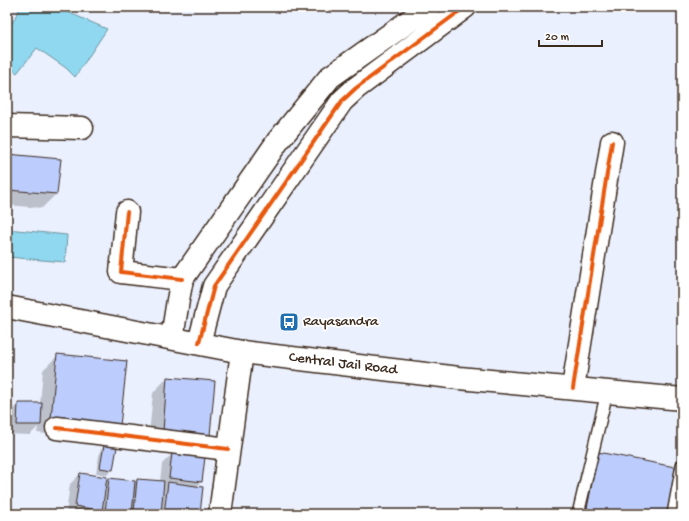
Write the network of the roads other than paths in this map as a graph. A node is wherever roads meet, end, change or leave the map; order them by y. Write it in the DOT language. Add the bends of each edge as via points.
graph roads {
  1 [pos="429,7"];
  2 [pos="465,7"];
  3 [pos="386,38"];
  4 [pos="398,57"];
  5 [pos="7,126"];
  6 [pos="82,128"];
  7 [pos="612,142"];
  8 [pos="127,212"];
  9 [pos="182,280"];
  10 [pos="7,307"];
  11 [pos="172,338"];
  12 [pos="199,343"];
  13 [pos="242,352"];
  14 [pos="573,388"];
  15 [pos="607,392"];
  16 [pos="682,399"];
  17 [pos="57,428"];
  18 [pos="228,449"];
  19 [pos="682,465"];
  20 [pos="220,514"];
  21 [pos="578,514"];
  22 [pos="673,514"];
  1 -- 3 [label="street"];
  2 -- 4 [label="street"];
  3 -- 4 [label="street"];
  3 -- 9 [label="street" via="330,77 278,141"];
  4 -- 12 [label="street" via="342,101 214,286"];
  5 -- 6 [label="street"];
  7 -- 14 [label="street"];
  8 -- 9 [label="street" via="121,272"];
  9 -- 11 [label="street"];
  10 -- 11 [label="street, Central Jail Road"];
  11 -- 12 [label="street, Central Jail Road"];
  12 -- 13 [label="street, Central Jail Road"];
  13 -- 14 [label="street, Central Jail Road" via="459,378"];
  13 -- 18 [label="street"];
  14 -- 15 [label="street, Central Jail Road"];
  15 -- 16 [label="street, Central Jail Road"];
  15 -- 21 [label="lane"];
  17 -- 18 [label="street"];
  18 -- 20 [label="street"];
  19 -- 22 [label="lane"];
}
